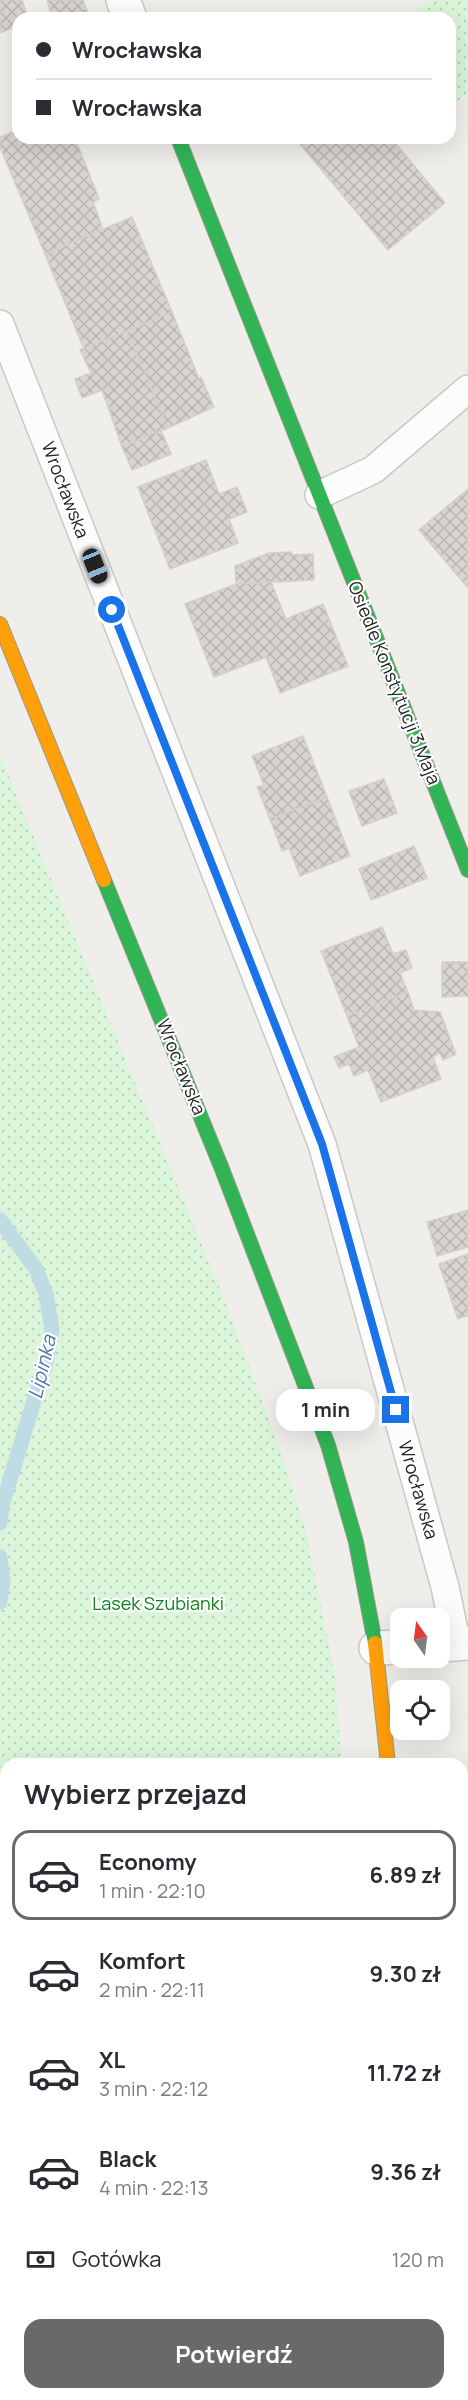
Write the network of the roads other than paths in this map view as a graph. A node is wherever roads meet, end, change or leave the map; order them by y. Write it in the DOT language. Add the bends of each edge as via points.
graph roads {
  1 [pos="180,144"];
  2 [pos="0,324"];
  3 [pos="468,388"];
  4 [pos="320,495"];
  5 [pos="0,624"];
  6 [pos="468,870"];
  7 [pos="455,1644"];
  8 [pos="388,1648"];
  9 [pos="387,1758"];
  1 -- 4 [label="street, Osiedle Konstytucji 3 Maja"];
  2 -- 7 [label="lane, Wrocławska" via="322,1144 445,1587"];
  3 -- 4 [label="lane" via="373,470"];
  4 -- 6 [label="street, Osiedle Konstytucji 3 Maja"];
  5 -- 8 [label="street, Wrocławska" via="301,1370 328,1445"];
  8 -- 9 [label="street, Wrocławska"];
}
